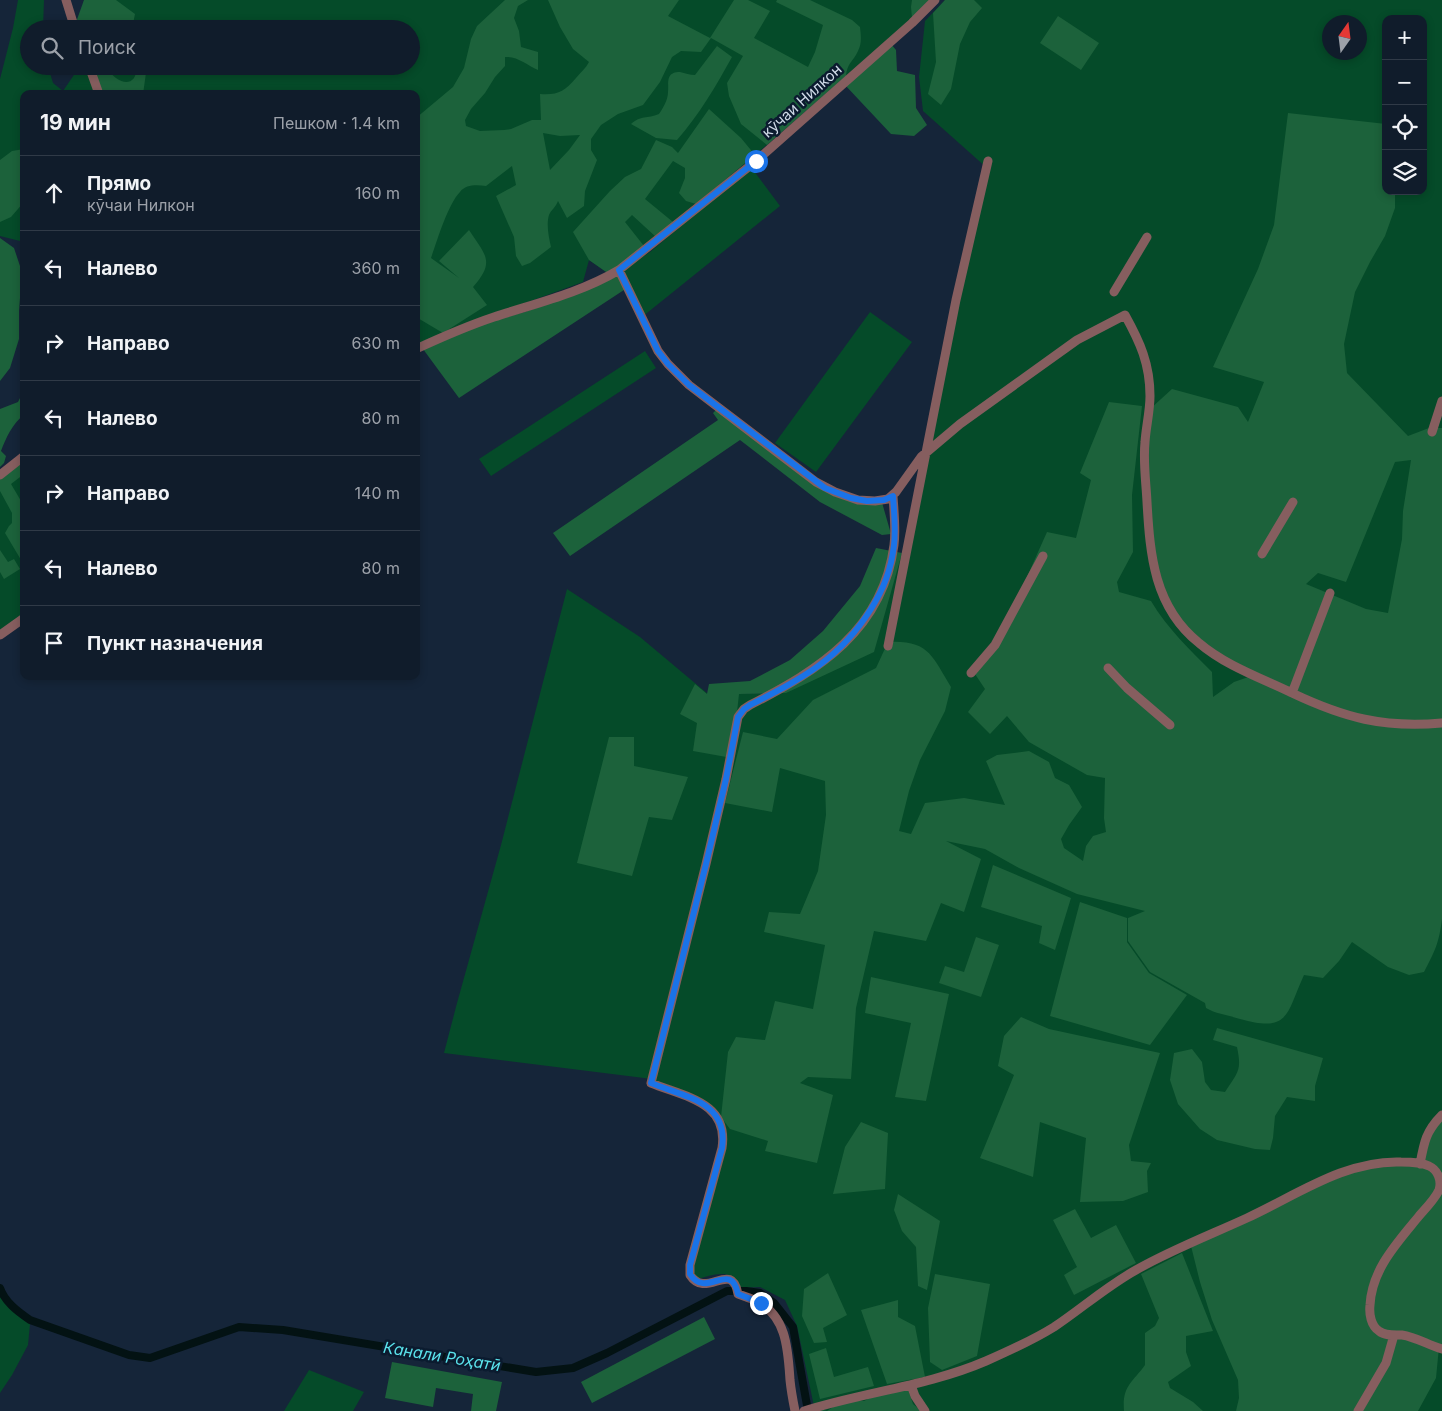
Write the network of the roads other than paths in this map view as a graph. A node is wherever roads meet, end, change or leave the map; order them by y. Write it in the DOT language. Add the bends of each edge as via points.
graph roads {
  1 [pos="66,0"];
  2 [pos="936,0"];
  3 [pos="72,20"];
  4 [pos="92,75"];
  5 [pos="98,90"];
  6 [pos="988,162"];
  7 [pos="1147,237"];
  8 [pos="619,270"];
  9 [pos="1114,292"];
  10 [pos="420,347"];
  11 [pos="1442,401"];
  12 [pos="1432,432"];
  13 [pos="927,452"];
  14 [pos="20,459"];
  15 [pos="0,475"];
  16 [pos="893,496"];
  17 [pos="1293,502"];
  18 [pos="1262,554"];
  19 [pos="1043,556"];
  20 [pos="1330,593"];
  21 [pos="20,621"];
  22 [pos="0,635"];
  23 [pos="888,646"];
  24 [pos="1108,668"];
  25 [pos="971,673"];
  26 [pos="1292,693"];
  27 [pos="1442,723"];
  28 [pos="1170,725"];
  29 [pos="1442,1115"];
  30 [pos="1420,1164"];
  31 [pos="1394,1335"];
  32 [pos="1442,1349"];
  33 [pos="911,1385"];
  34 [pos="808,1410"];
  35 [pos="795,1411"];
  36 [pos="925,1411"];
  37 [pos="1358,1411"];
  1 -- 3 [label="street"];
  2 -- 8 [label="street, кӯчаи Нилкон" via="756,161"];
  4 -- 5 [label="street"];
  6 -- 13 [label="street" via="956,300"];
  7 -- 9 [label="street"];
  8 -- 10 [label="street, кӯчаи Нилкон" via="572,293 494,317"];
  8 -- 16 [label="street" via="658,351 689,385 825,488 867,501"];
  11 -- 12 [label="street"];
  13 -- 16 [label="street"];
  13 -- 23 [label="street"];
  13 -- 26 [label="street" via="975,413 1077,340 1125,315 1145,354 1149,374 1150,398 1144,453 1149,541 1152,562 1164,596 1178,621 1200,644 1216,656"];
  14 -- 15 [label="street"];
  16 -- 35 [label="street" via="895,541 888,576 853,636 821,664 750,705 738,717 708,855 651,1083 704,1104 721,1124 722,1148 690,1270 692,1278 710,1284 731,1279 738,1294 761,1303 776,1318 788,1347"];
  17 -- 18 [label="street"];
  19 -- 25 [label="street" via="995,645"];
  20 -- 26 [label="street"];
  21 -- 22 [label="street"];
  24 -- 28 [label="street" via="1126,688"];
  26 -- 27 [label="street" via="1336,712 1371,722"];
  29 -- 30 [label="street" via="1427,1133"];
  30 -- 31 [label="street" via="1437,1173 1439,1190 1377,1272 1370,1292 1369,1313 1374,1326 1382,1333"];
  30 -- 33 [label="street" via="1392,1162 1364,1166 1312,1185 1133,1271 1028,1342 983,1362"];
  31 -- 32 [label="street"];
  31 -- 37 [label="street" via="1386,1363"];
  33 -- 34 [label="street"];
  33 -- 36 [label="street"];
}
